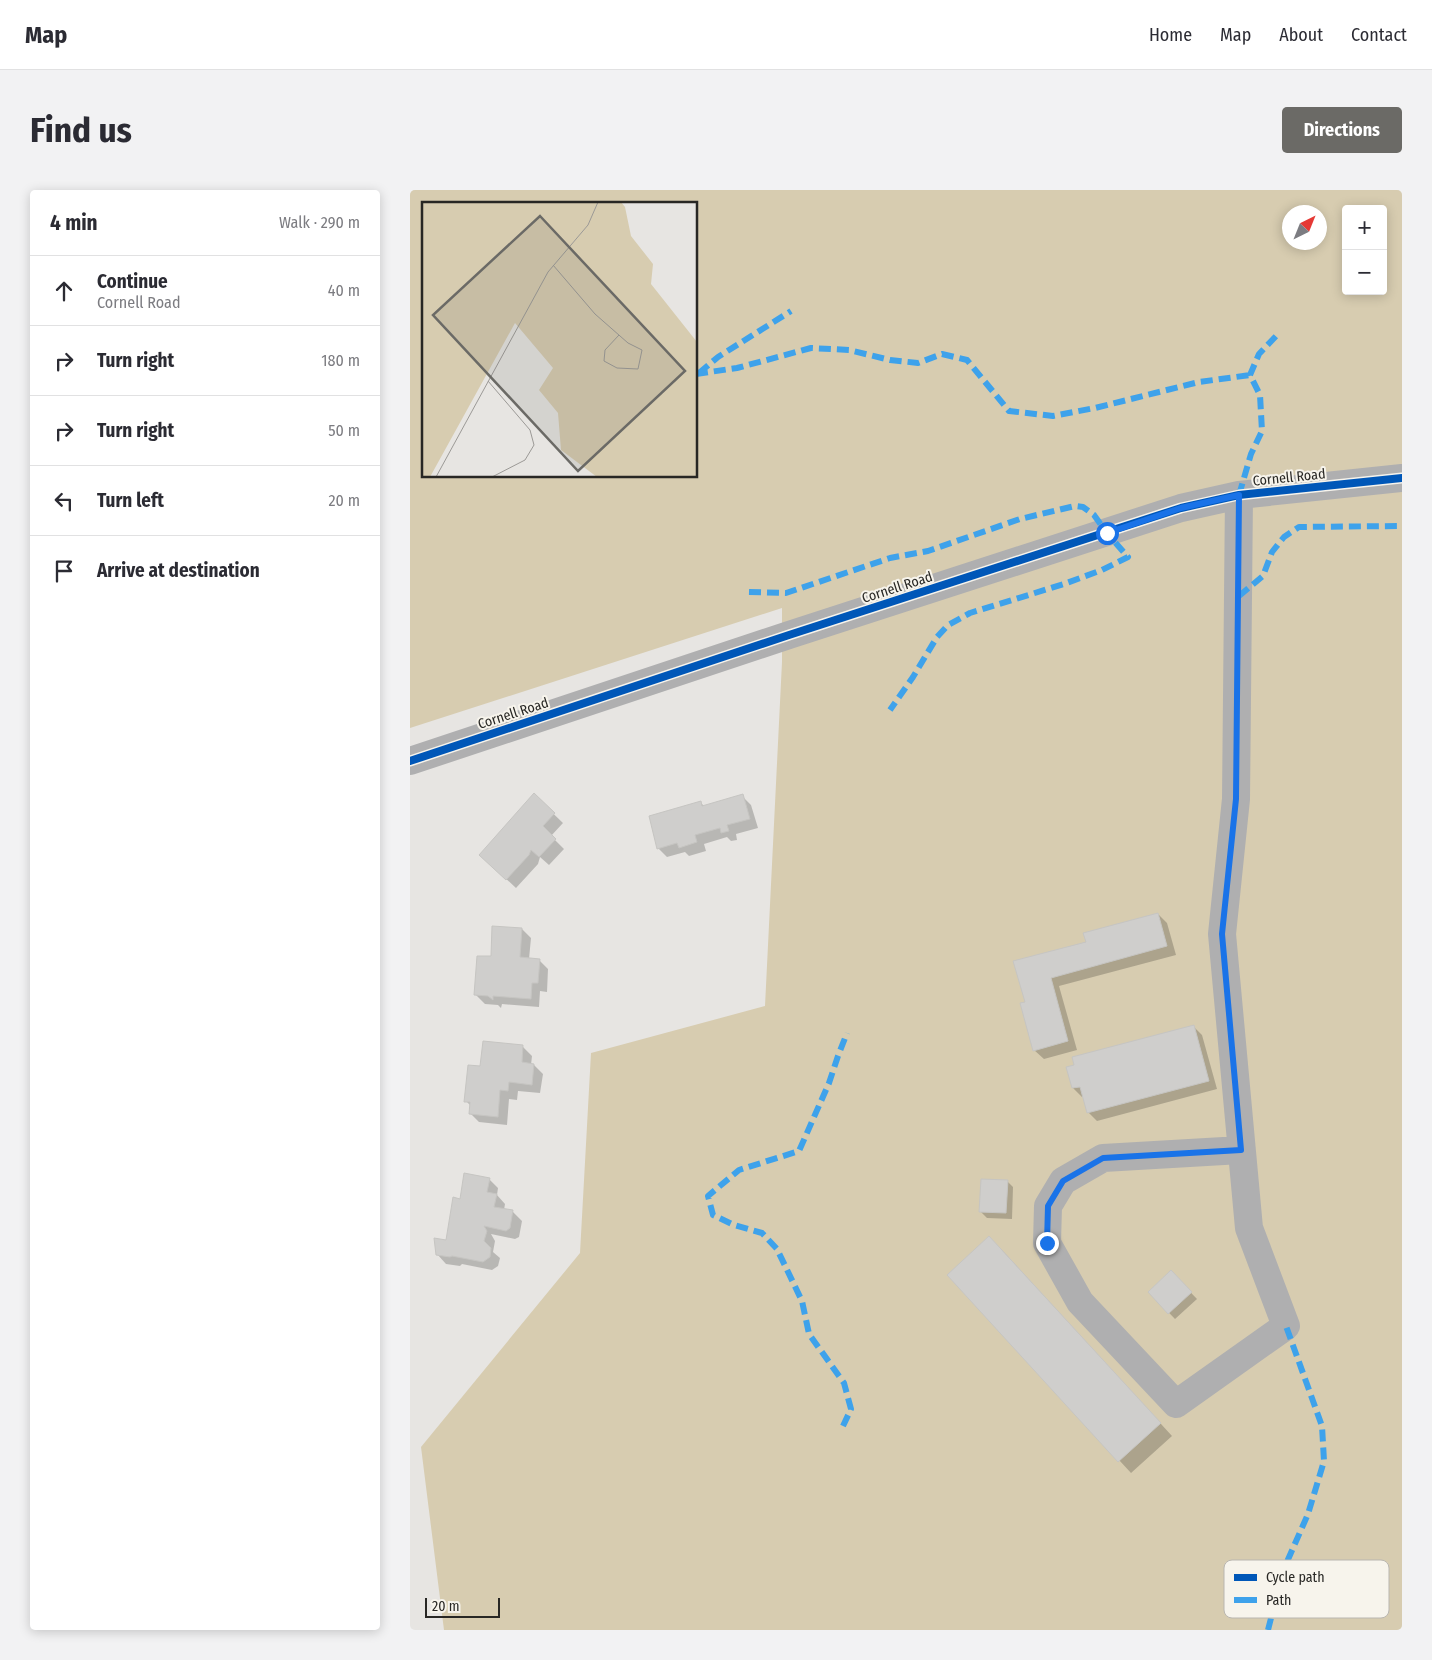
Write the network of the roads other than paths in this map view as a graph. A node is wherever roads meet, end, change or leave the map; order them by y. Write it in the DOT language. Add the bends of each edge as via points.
graph roads {
  1 [pos="1402,478"];
  2 [pos="1239,495"];
  3 [pos="410,761"];
  4 [pos="1241,1150"];
  1 -- 2 [label="street, Cornell Road"];
  2 -- 3 [label="street, Cornell Road" via="1181,508 789,634"];
  2 -- 4 [label="street" via="1236,799 1222,934"];
  4 -- 4 [label="street" via="1103,1158 1063,1181 1048,1206 1047,1243 1080,1302 1176,1404 1286,1326 1249,1228"];
}
